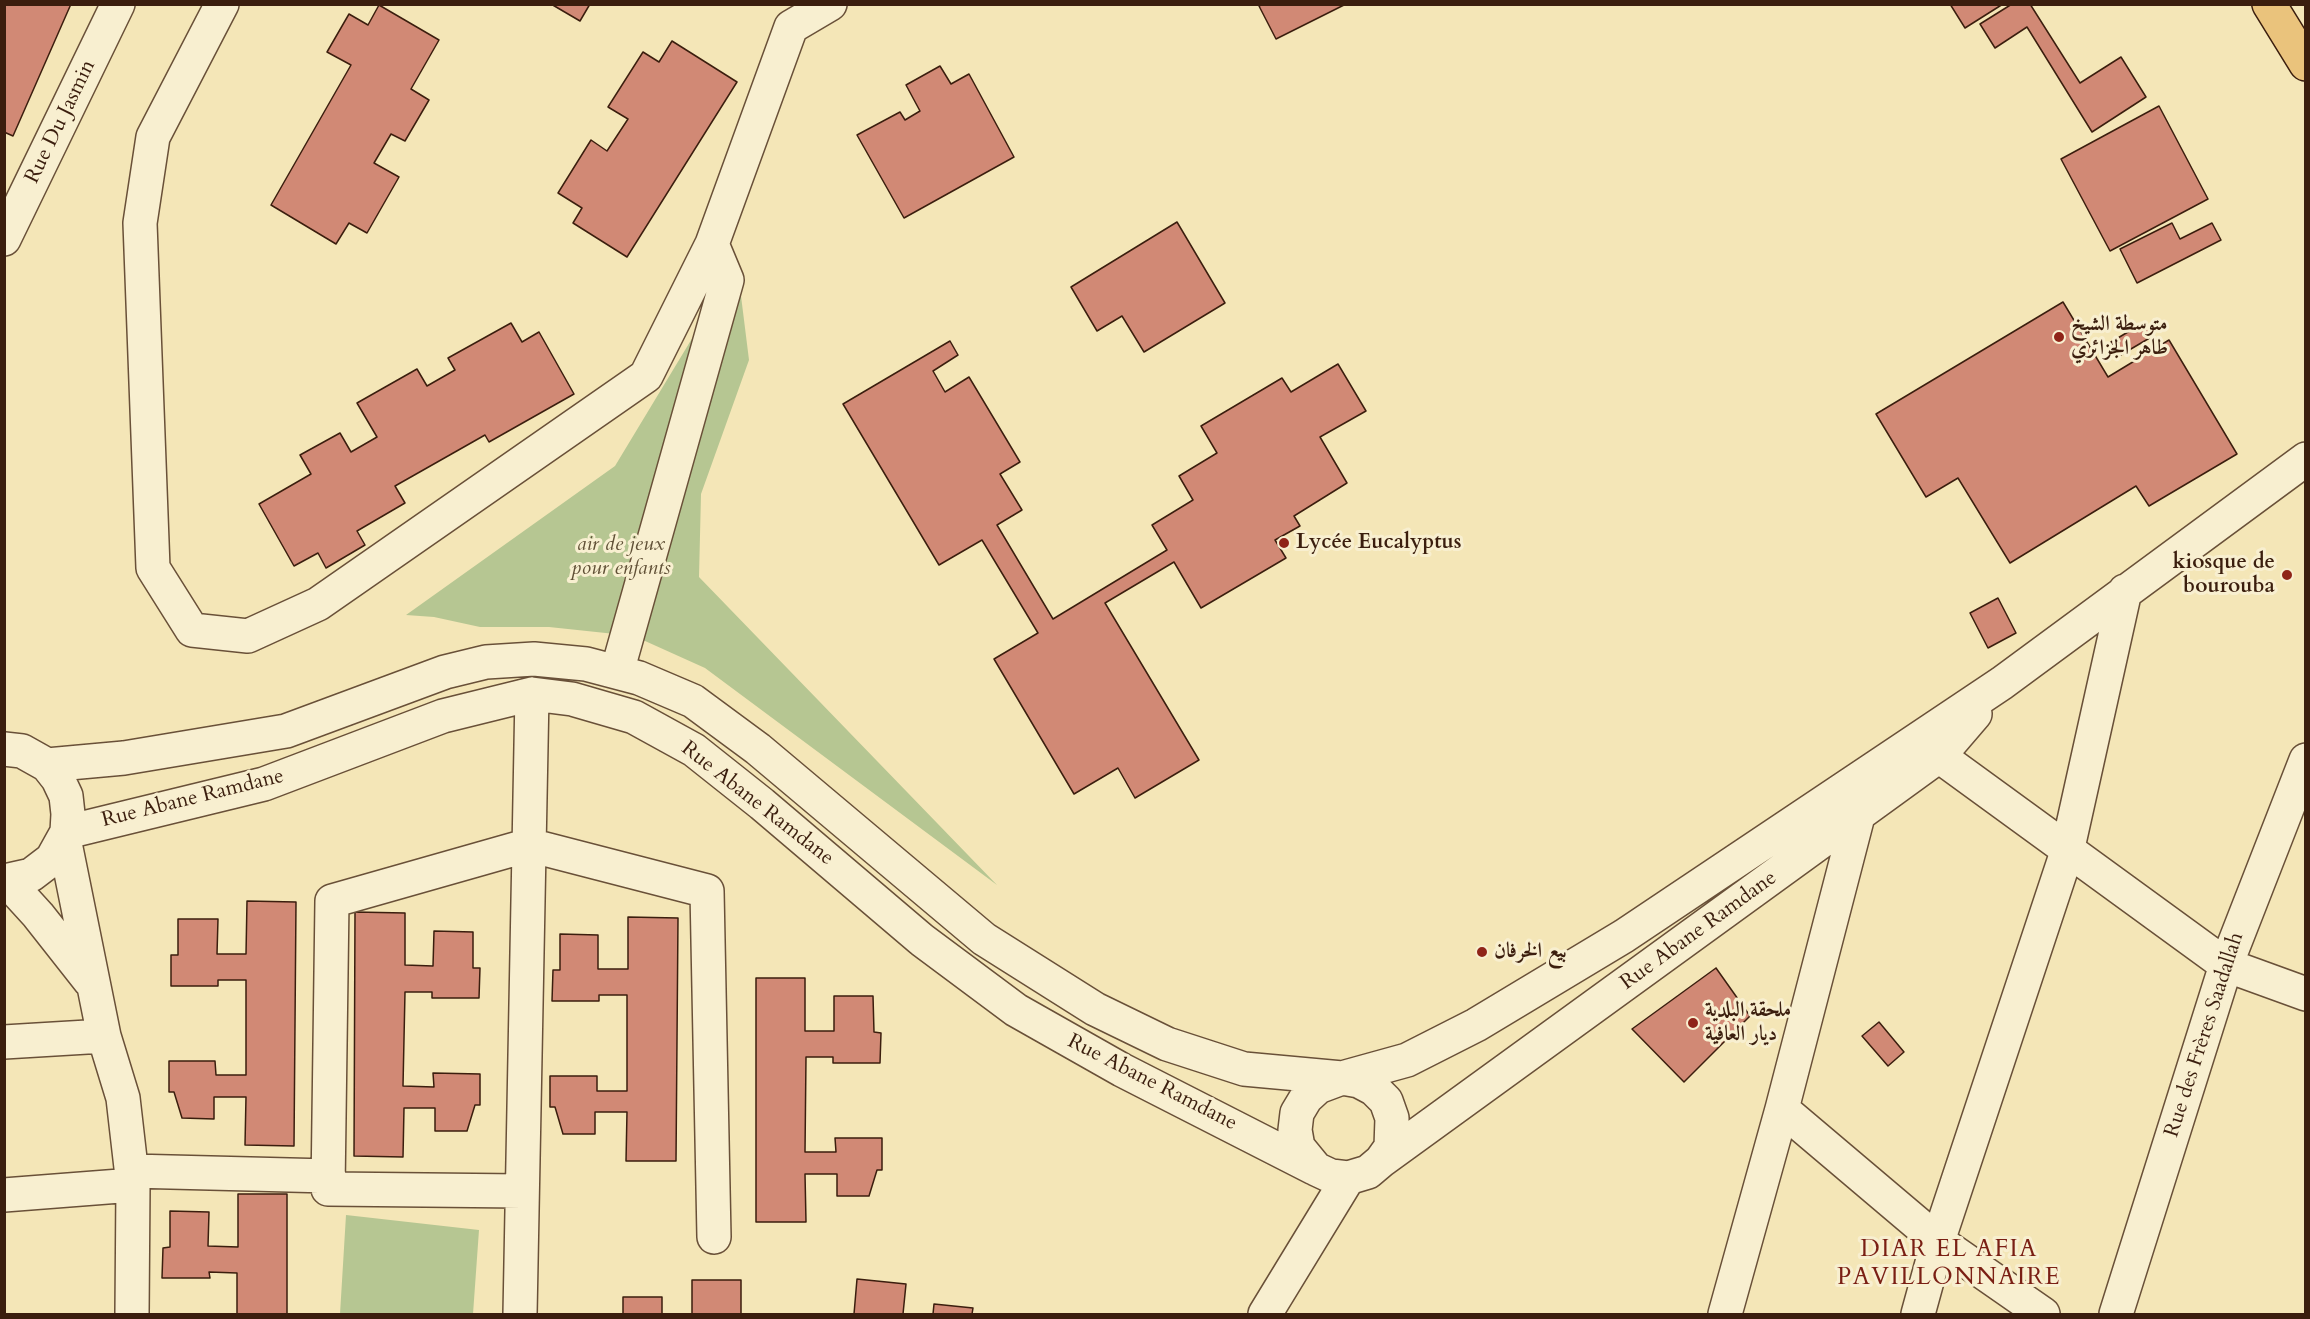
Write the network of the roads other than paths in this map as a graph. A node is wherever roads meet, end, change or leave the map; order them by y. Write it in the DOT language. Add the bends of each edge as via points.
graph roads {
  1 [pos="118,4"];
  2 [pos="222,4"];
  3 [pos="830,4"];
  4 [pos="2269,4"];
  5 [pos="786,16"];
  6 [pos="2306,64"];
  7 [pos="4,239"];
  8 [pos="712,244"];
  9 [pos="2306,459"];
  10 [pos="2125,591"];
  11 [pos="617,672"];
  12 [pos="2002,683"];
  13 [pos="532,694"];
  14 [pos="4,749"];
  15 [pos="1939,756"];
  16 [pos="2306,759"];
  17 [pos="47,765"];
  18 [pos="1858,816"];
  19 [pos="65,835"];
  20 [pos="529,845"];
  21 [pos="2067,852"];
  22 [pos="6,881"];
  23 [pos="2226,965"];
  24 [pos="94,987"];
  25 [pos="2306,994"];
  26 [pos="104,1036"];
  27 [pos="4,1042"];
  28 [pos="1342,1078"];
  29 [pos="1782,1109"];
  30 [pos="1381,1161"];
  31 [pos="1316,1169"];
  32 [pos="329,1176"];
  33 [pos="132,1178"];
  34 [pos="1348,1178"];
  35 [pos="522,1191"];
  36 [pos="4,1195"];
  37 [pos="714,1237"];
  38 [pos="1938,1241"];
  39 [pos="132,1314"];
  40 [pos="520,1314"];
  41 [pos="1265,1314"];
  42 [pos="1725,1314"];
  43 [pos="1918,1314"];
  44 [pos="2043,1314"];
  45 [pos="2116,1314"];
  1 -- 7 [label="street, Rue Du Jasmin"];
  2 -- 8 [label="street" via="153,137 140,223 153,568 192,630 248,636 318,604 646,375"];
  3 -- 5 [label="street"];
  4 -- 6 [label="main road"];
  5 -- 8 [label="street"];
  8 -- 11 [label="street" via="727,280"];
  9 -- 10 [label="street"];
  10 -- 12 [label="street"];
  10 -- 21 [label="street"];
  11 -- 17 [label="street" via="534,658 486,662 445,672 286,731 135,757"];
  11 -- 28 [label="street" via="693,701 758,749 984,939 1095,1009 1167,1044 1244,1069"];
  12 -- 15 [label="street, Rue Abane Ramdane"];
  12 -- 28 [label="street" via="1624,936 1506,1007 1407,1060"];
  13 -- 19 [label="street, Rue Abane Ramdane" via="443,716 264,784"];
  13 -- 20 [label="street"];
  13 -- 31 [label="street, Rue Abane Ramdane" via="572,699 634,717 694,750 922,940 1016,1010 1122,1070"];
  14 -- 17 [label="street" via="22,751"];
  15 -- 18 [label="street, Rue Abane Ramdane"];
  15 -- 21 [label="street"];
  16 -- 23 [label="street, Rue des Frères Saadallah"];
  17 -- 19 [label="street" via="66,796"];
  18 -- 29 [label="street"];
  18 -- 30 [label="street, Rue Abane Ramdane"];
  19 -- 22 [label="street" via="52,859 31,875"];
  19 -- 24 [label="street"];
  20 -- 32 [label="street" via="332,902"];
  20 -- 35 [label="street"];
  20 -- 37 [label="street" via="707,891"];
  21 -- 23 [label="street"];
  21 -- 38 [label="street"];
  22 -- 24 [label="street" via="39,915"];
  23 -- 25 [label="street"];
  23 -- 45 [label="street, Rue des Frères Saadallah"];
  24 -- 26 [label="street"];
  26 -- 27 [label="street"];
  26 -- 33 [label="street" via="123,1098"];
  28 -- 30 [label="street" via="1359,1081 1386,1101 1394,1130 1391,1147"];
  28 -- 31 [label="street" via="1318,1087 1297,1113 1298,1147"];
  29 -- 38 [label="street"];
  29 -- 42 [label="street"];
  30 -- 34 [label="street" via="1368,1172"];
  31 -- 34 [label="street"];
  32 -- 33 [label="street"];
  32 -- 35 [label="street" via="328,1189"];
  33 -- 36 [label="street"];
  33 -- 39 [label="street"];
  34 -- 41 [label="street"];
  35 -- 40 [label="street"];
  38 -- 43 [label="street"];
  38 -- 44 [label="street"];
}
